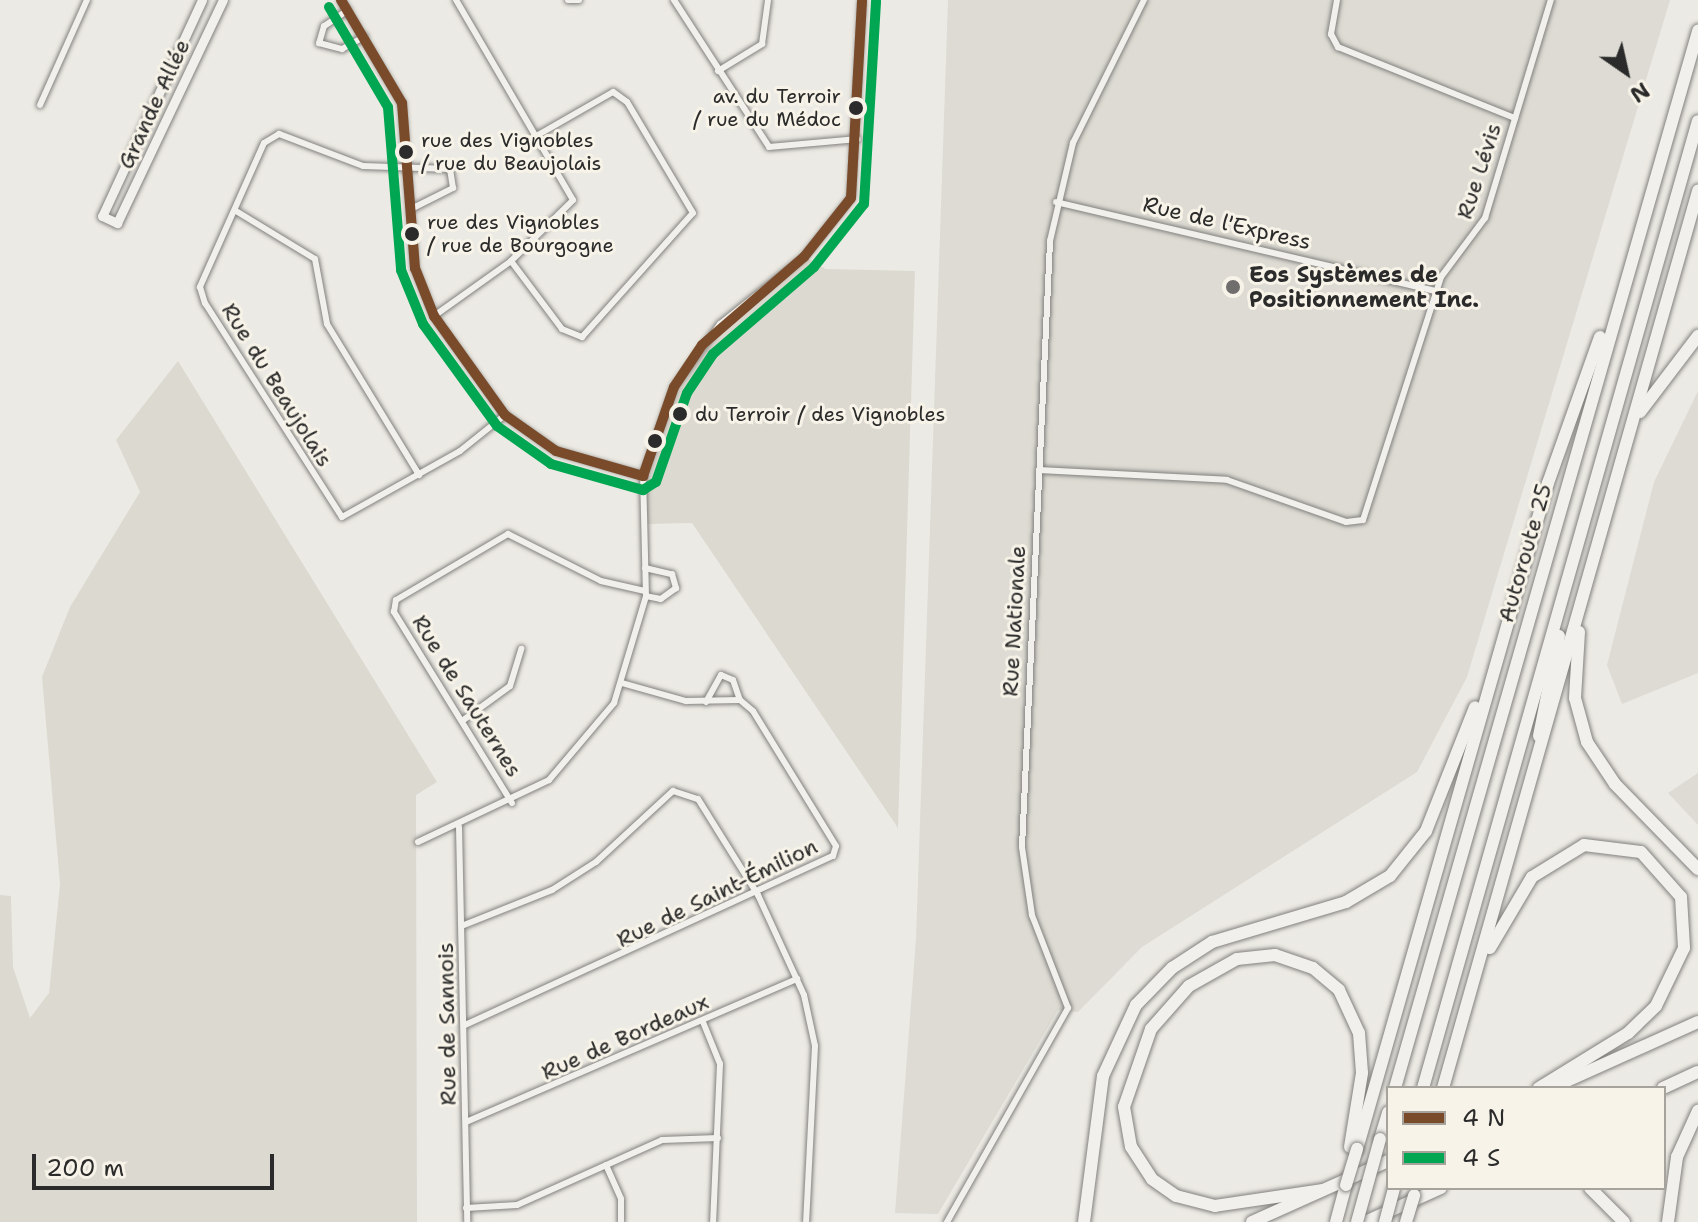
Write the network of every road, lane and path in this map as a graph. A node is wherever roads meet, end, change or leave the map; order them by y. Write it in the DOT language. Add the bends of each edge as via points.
graph roads {
  1 [pos="87,0"];
  2 [pos="202,0"];
  3 [pos="223,0"];
  4 [pos="341,0"];
  5 [pos="456,0"];
  6 [pos="568,0"];
  7 [pos="579,0"];
  8 [pos="674,0"];
  9 [pos="768,0"];
  10 [pos="862,0"];
  11 [pos="1144,0"];
  12 [pos="1337,0"];
  13 [pos="1551,0"];
  14 [pos="348,10"];
  15 [pos="1698,31"];
  16 [pos="365,36"];
  17 [pos="718,71"];
  18 [pos="40,105"];
  19 [pos="1515,118"];
  20 [pos="1698,121"];
  21 [pos="538,135"];
  22 [pos="858,139"];
  23 [pos="410,170"];
  24 [pos="1698,191"];
  25 [pos="1056,202"];
  26 [pos="413,208"];
  27 [pos="236,211"];
  28 [pos="1632,247"];
  29 [pos="511,261"];
  30 [pos="1436,291"];
  31 [pos="434,316"];
  32 [pos="1698,336"];
  33 [pos="505,415"];
  34 [pos="1631,429"];
  35 [pos="1039,470"];
  36 [pos="419,475"];
  37 [pos="643,476"];
  38 [pos="1575,555"];
  39 [pos="645,568"];
  40 [pos="645,594"];
  41 [pos="1579,609"];
  42 [pos="521,649"];
  43 [pos="1495,660"];
  44 [pos="622,683"];
  45 [pos="740,700"];
  46 [pos="706,702"];
  47 [pos="462,721"];
  48 [pos="512,803"];
  49 [pos="459,827"];
  50 [pos="418,842"];
  51 [pos="1698,869"];
  52 [pos="1503,885"];
  53 [pos="758,895"];
  54 [pos="464,925"];
  55 [pos="797,979"];
  56 [pos="1474,980"];
  57 [pos="703,1022"];
  58 [pos="1698,1022"];
  59 [pos="465,1025"];
  60 [pos="1698,1072"];
  61 [pos="1396,1086"];
  62 [pos="1424,1086"];
  63 [pos="1444,1086"];
  64 [pos="1542,1086"];
  65 [pos="1555,1086"];
  66 [pos="1666,1087"];
  67 [pos="1698,1111"];
  68 [pos="1386,1119"];
  69 [pos="466,1122"];
  70 [pos="718,1138"];
  71 [pos="1353,1150"];
  72 [pos="1386,1162"];
  73 [pos="606,1165"];
  74 [pos="1323,1190"];
  75 [pos="1393,1190"];
  76 [pos="1437,1190"];
  77 [pos="1592,1190"];
  78 [pos="1415,1191"];
  79 [pos="466,1208"];
  80 [pos="467,1222"];
  81 [pos="621,1222"];
  82 [pos="713,1222"];
  83 [pos="806,1222"];
  84 [pos="947,1222"];
  85 [pos="1084,1222"];
  86 [pos="1252,1222"];
  87 [pos="1336,1222"];
  88 [pos="1357,1222"];
  89 [pos="1365,1222"];
  90 [pos="1385,1222"];
  91 [pos="1408,1222"];
  92 [pos="1624,1222"];
  93 [pos="1668,1222"];
  1 -- 18 [label="street"];
  2 -- 3 [label="street, Grande Allée" via="102,216 117,223"];
  4 -- 14 [label="street"];
  5 -- 21 [label="street"];
  6 -- 7 [label="street"];
  8 -- 17 [label="street"];
  9 -- 17 [label="street" via="762,44"];
  10 -- 22 [label="street"];
  11 -- 25 [label="street, Rue Nationale" via="1073,143"];
  12 -- 19 [label="street" via="1331,34 1338,47"];
  13 -- 19 [label="street, Rue Lévis"];
  14 -- 16 [label="street"];
  14 -- 16 [label="street" via="324,26 319,43 342,49"];
  15 -- 28 [label="highway, Autoroute 25"];
  16 -- 23 [label="street" via="402,103"];
  17 -- 22 [label="street" via="769,147"];
  19 -- 30 [label="street, Rue Lévis" via="1482,225"];
  20 -- 38 [label="highway"];
  21 -- 29 [label="street" via="573,200"];
  21 -- 29 [label="street" via="613,92 627,102 693,213 582,337 562,329"];
  22 -- 37 [label="street" via="851,198 835,225 702,345 674,387"];
  23 -- 26 [label="street"];
  23 -- 26 [label="street" via="445,165 454,181 443,197"];
  23 -- 27 [label="street, Rue du Beaujolais" via="363,166 279,134 264,143"];
  24 -- 34 [label="highway"];
  25 -- 30 [label="street, Rue de l'Express"];
  25 -- 35 [label="street, Rue Nationale"];
  26 -- 31 [label="street" via="415,268"];
  27 -- 36 [label="street" via="315,259 327,324"];
  27 -- 36 [label="street, Rue du Beaujolais" via="200,287 205,303 336,512 348,518"];
  28 -- 43 [label="highway" via="1555,462"];
  28 -- 61 [label="highway, Autoroute 25"];
  29 -- 31 [label="street"];
  30 -- 35 [label="street, Rue Lévis" via="1360,523 1227,480"];
  31 -- 33 [label="street"];
  32 -- 34 [label="highway" via="1667,368"];
  33 -- 36 [label="street, Rue du Beaujolais"];
  33 -- 37 [label="street" via="556,451"];
  34 -- 41 [label="highway"];
  35 -- 84 [label="street, Rue Nationale" via="1023,857 1035,926 1068,1008"];
  37 -- 39 [label="street"];
  38 -- 52 [label="highway"];
  38 -- 62 [label="highway"];
  39 -- 40 [label="street"];
  39 -- 40 [label="street" via="672,574 676,588 661,599"];
  40 -- 44 [label="street"];
  40 -- 47 [label="street, Rue de Sauternes" via="601,581 508,534 396,600 394,612"];
  41 -- 51 [label="highway" via="1575,698 1587,742 1615,784"];
  41 -- 52 [label="highway"];
  42 -- 47 [label="street" via="510,686"];
  43 -- 71 [label="highway"];
  43 -- 85 [label="highway" via="1430,822 1396,871 1346,902 1212,942 1172,968 1136,1005 1103,1076"];
  44 -- 46 [label="street"];
  44 -- 48 [label="street" via="585,743 549,780"];
  45 -- 46 [label="street"];
  45 -- 46 [label="street" via="733,680 721,675"];
  45 -- 53 [label="street, Rue de Saint-Émilion" via="836,846 829,863"];
  47 -- 48 [label="street, Rue de Sauternes"];
  48 -- 49 [label="street"];
  49 -- 50 [label="street"];
  49 -- 54 [label="street, Rue de Sannois"];
  52 -- 56 [label="highway"];
  53 -- 54 [label="street" via="698,799 673,791 596,862 552,890"];
  53 -- 55 [label="street"];
  53 -- 59 [label="street, Rue de Saint-Émilion"];
  54 -- 59 [label="street, Rue de Sannois"];
  55 -- 57 [label="street, Rue de Bordeaux"];
  55 -- 83 [label="street" via="815,1046"];
  56 -- 63 [label="highway"];
  56 -- 64 [label="highway" via="1519,894 1567,850 1626,846 1655,861 1675,885 1685,939 1661,999 1628,1033"];
  57 -- 69 [label="street, Rue de Bordeaux"];
  57 -- 70 [label="street" via="720,1064"];
  58 -- 65 [label="highway"];
  59 -- 69 [label="street, Rue de Sannois"];
  60 -- 66 [label="highway"];
  67 -- 93 [label="highway" via="1677,1157"];
  68 -- 88 [label="highway, bridge"];
  69 -- 79 [label="street, Rue de Sannois"];
  70 -- 73 [label="street" via="685,1134"];
  70 -- 82 [label="street"];
  71 -- 74 [label="highway" via="1361,1043 1349,1006 1321,973 1285,957 1237,959 1189,986 1157,1020 1131,1069 1124,1107 1127,1137 1152,1179 1176,1196 1215,1206"];
  71 -- 87 [label="highway, bridge"];
  72 -- 74 [label="highway"];
  73 -- 79 [label="street" via="517,1205"];
  73 -- 81 [label="street" via="621,1199"];
  74 -- 86 [label="highway"];
  75 -- 90 [label="highway, bridge"];
  76 -- 89 [label="highway"];
  77 -- 92 [label="highway"];
  78 -- 91 [label="highway, bridge"];
  79 -- 80 [label="street, Rue de Sannois"];
}
